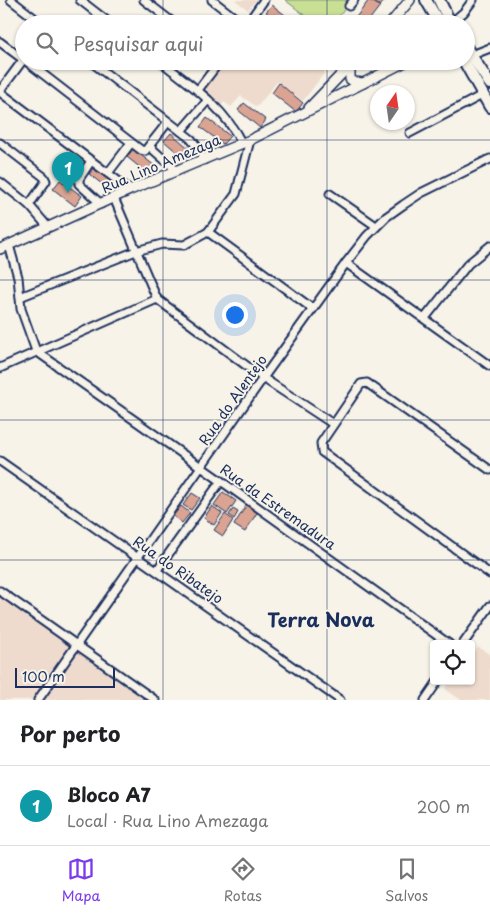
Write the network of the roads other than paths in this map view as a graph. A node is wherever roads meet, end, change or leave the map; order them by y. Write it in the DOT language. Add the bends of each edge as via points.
graph roads {
  1 [pos="11,0"];
  2 [pos="80,0"];
  3 [pos="144,0"];
  4 [pos="212,0"];
  5 [pos="264,0"];
  6 [pos="410,0"];
  7 [pos="426,0"];
  8 [pos="438,0"];
  9 [pos="473,0"];
  10 [pos="30,15"];
  11 [pos="99,15"];
  12 [pos="163,15"];
  13 [pos="231,15"];
  14 [pos="253,15"];
  15 [pos="398,15"];
  16 [pos="440,15"];
  17 [pos="444,15"];
  18 [pos="458,15"];
  19 [pos="0,42"];
  20 [pos="490,48"];
  21 [pos="475,52"];
  22 [pos="15,53"];
  23 [pos="475,64"];
  24 [pos="16,70"];
  25 [pos="37,70"];
  26 [pos="101,70"];
  27 [pos="172,70"];
  28 [pos="213,70"];
  29 [pos="346,70"];
  30 [pos="351,70"];
  31 [pos="389,70"];
  32 [pos="474,70"];
  33 [pos="364,83"];
  34 [pos="490,84"];
  35 [pos="198,90"];
  36 [pos="0,92"];
  37 [pos="484,94"];
  38 [pos="208,100"];
  39 [pos="490,107"];
  40 [pos="304,113"];
  41 [pos="166,125"];
  42 [pos="182,131"];
  43 [pos="410,134"];
  44 [pos="246,142"];
  45 [pos="0,143"];
  46 [pos="131,143"];
  47 [pos="147,148"];
  48 [pos="490,159"];
  49 [pos="91,160"];
  50 [pos="204,160"];
  51 [pos="178,171"];
  52 [pos="108,173"];
  53 [pos="0,182"];
  54 [pos="130,190"];
  55 [pos="330,194"];
  56 [pos="114,198"];
  57 [pos="101,204"];
  58 [pos="29,206"];
  59 [pos="376,226"];
  60 [pos="48,227"];
  61 [pos="208,232"];
  62 [pos="490,246"];
  63 [pos="4,247"];
  64 [pos="136,250"];
  65 [pos="346,262"];
  66 [pos="20,297"];
  67 [pos="157,299"];
  68 [pos="312,309"];
  69 [pos="425,318"];
  70 [pos="36,351"];
  71 [pos="490,366"];
  72 [pos="0,368"];
  73 [pos="263,378"];
  74 [pos="333,424"];
  75 [pos="0,461"];
  76 [pos="202,468"];
  77 [pos="490,470"];
  78 [pos="221,481"];
  79 [pos="138,557"];
  80 [pos="157,570"];
  81 [pos="490,574"];
  82 [pos="0,591"];
  83 [pos="490,606"];
  84 [pos="443,640"];
  85 [pos="467,640"];
  86 [pos="76,646"];
  87 [pos="435,685"];
  88 [pos="38,700"];
  89 [pos="155,700"];
  90 [pos="340,700"];
  91 [pos="425,700"];
  1 -- 10 [label="street"];
  2 -- 11 [label="street"];
  3 -- 12 [label="street"];
  4 -- 13 [label="street"];
  5 -- 14 [label="street"];
  6 -- 15 [label="street"];
  7 -- 16 [label="main road"];
  8 -- 17 [label="main road"];
  9 -- 18 [label="street"];
  19 -- 22 [label="street"];
  20 -- 21 [label="street"];
  23 -- 34 [label="main road"];
  24 -- 36 [label="street"];
  25 -- 46 [label="street"];
  26 -- 41 [label="street"];
  27 -- 35 [label="street"];
  28 -- 35 [label="street"];
  29 -- 40 [label="street, Rua Lino Amezaga"];
  30 -- 33 [label="street" via="350,79 358,84"];
  31 -- 33 [label="street, Rua Lino Amezaga"];
  32 -- 37 [label="main road"];
  33 -- 40 [label="street, Rua Lino Amezaga"];
  35 -- 38 [label="street"];
  36 -- 49 [label="street"];
  37 -- 39 [label="main road"];
  37 -- 43 [label="street"];
  38 -- 42 [label="street"];
  38 -- 44 [label="street"];
  40 -- 44 [label="street, Rua Lino Amezaga"];
  41 -- 42 [label="street"];
  41 -- 47 [label="street"];
  42 -- 50 [label="street"];
  44 -- 50 [label="street, Rua Lino Amezaga"];
  44 -- 61 [label="street" via="236,194"];
  45 -- 58 [label="street" via="46,181"];
  46 -- 47 [label="street" via="141,150"];
  46 -- 52 [label="street"];
  47 -- 51 [label="street"];
  48 -- 59 [label="street, Rua do Alentejo" via="402,205"];
  49 -- 52 [label="street"];
  49 -- 57 [label="street" via="79,184"];
  50 -- 51 [label="street, Rua Lino Amezaga"];
  51 -- 54 [label="street, Rua Lino Amezaga"];
  52 -- 54 [label="street"];
  53 -- 58 [label="street"];
  54 -- 56 [label="street, Rua Lino Amezaga"];
  55 -- 59 [label="street"];
  56 -- 57 [label="street, Rua Lino Amezaga"];
  56 -- 64 [label="street"];
  57 -- 60 [label="street, Rua Lino Amezaga"];
  58 -- 60 [label="street"];
  59 -- 65 [label="street, Rua do Alentejo"];
  60 -- 63 [label="street, Rua Lino Amezaga"];
  61 -- 64 [label="street" via="189,244 158,244"];
  61 -- 68 [label="street"];
  62 -- 69 [label="street" via="468,264"];
  63 -- 66 [label="street" via="18,277"];
  64 -- 66 [label="street"];
  64 -- 67 [label="street"];
  65 -- 68 [label="street, Rua do Alentejo"];
  65 -- 69 [label="street"];
  66 -- 70 [label="street" via="20,309"];
  67 -- 70 [label="street"];
  67 -- 73 [label="street"];
  68 -- 73 [label="street, Rua do Alentejo"];
  69 -- 71 [label="street"];
  70 -- 72 [label="street"];
  70 -- 76 [label="street, Rua da Estremadura"];
  73 -- 74 [label="street"];
  73 -- 76 [label="street, Rua do Alentejo"];
  74 -- 77 [label="street" via="363,383 370,385"];
  74 -- 81 [label="street" via="322,440 322,452"];
  75 -- 79 [label="street, Rua do Ribatejo"];
  76 -- 78 [label="street, Rua da Estremadura"];
  76 -- 79 [label="street, Rua do Alentejo"];
  78 -- 80 [label="street"];
  78 -- 84 [label="street, Rua da Estremadura"];
  79 -- 80 [label="street, Rua do Ribatejo"];
  79 -- 86 [label="street, Rua do Alentejo"];
  80 -- 90 [label="street, Rua do Ribatejo"];
  82 -- 86 [label="street"];
  83 -- 85 [label="street"];
  86 -- 88 [label="street, Rua do Alentejo"];
  86 -- 89 [label="street"];
  87 -- 91 [label="street"];
}
